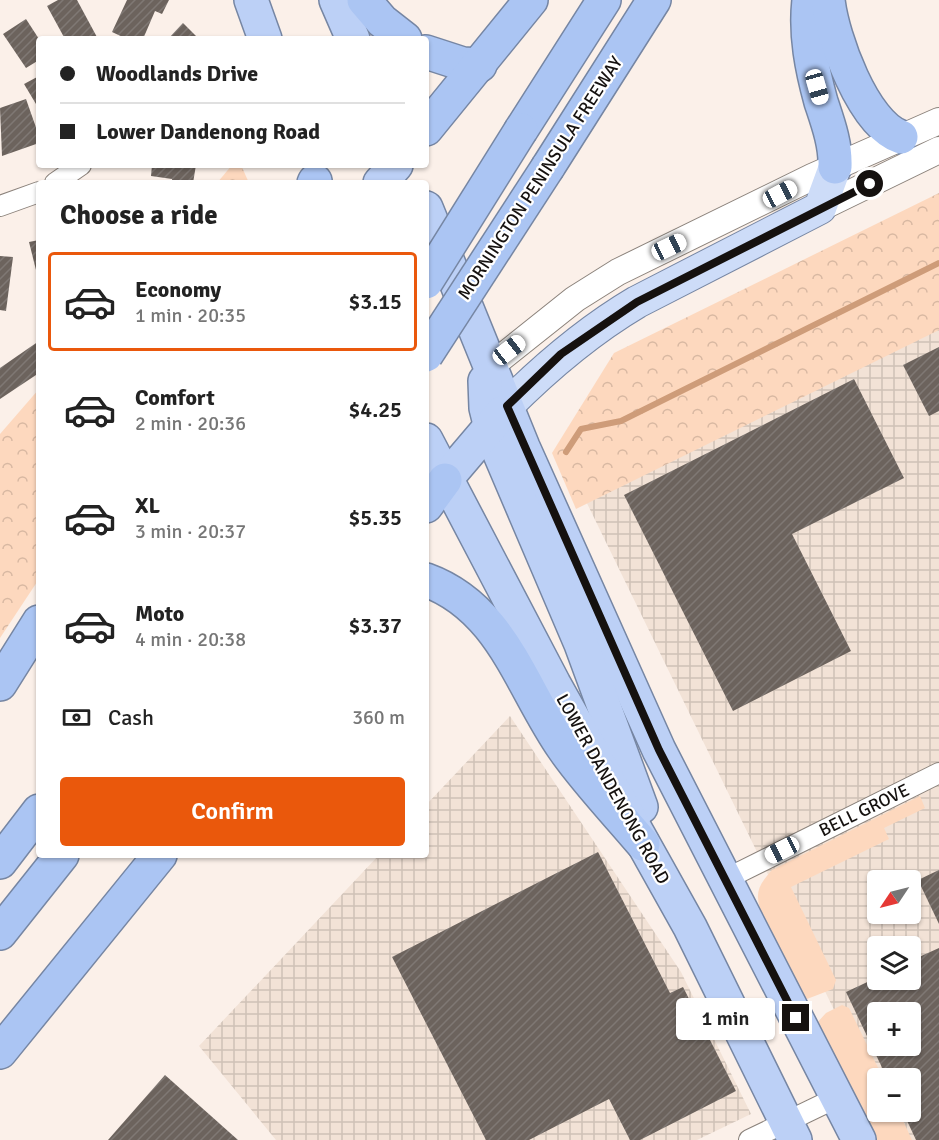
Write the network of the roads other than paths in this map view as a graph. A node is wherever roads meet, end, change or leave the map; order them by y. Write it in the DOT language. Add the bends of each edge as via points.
graph roads {
  1 [pos="251,0"];
  2 [pos="336,0"];
  3 [pos="364,0"];
  4 [pos="531,0"];
  5 [pos="604,0"];
  6 [pos="654,0"];
  7 [pos="809,0"];
  8 [pos="828,0"];
  9 [pos="263,36"];
  10 [pos="352,36"];
  11 [pos="401,36"];
  12 [pos="429,53"];
  13 [pos="480,65"];
  14 [pos="939,121"];
  15 [pos="429,125"];
  16 [pos="901,137"];
  17 [pos="939,150"];
  18 [pos="835,167"];
  19 [pos="77,168"];
  20 [pos="393,168"];
  21 [pos="59,180"];
  22 [pos="383,180"];
  23 [pos="36,193"];
  24 [pos="0,206"];
  25 [pos="820,208"];
  26 [pos="429,215"];
  27 [pos="429,277"];
  28 [pos="429,350"];
  29 [pos="491,366"];
  30 [pos="499,416"];
  31 [pos="429,446"];
  32 [pos="445,480"];
  33 [pos="429,502"];
  34 [pos="429,581"];
  35 [pos="36,627"];
  36 [pos="0,684"];
  37 [pos="939,773"];
  38 [pos="36,815"];
  39 [pos="643,844"];
  40 [pos="60,858"];
  41 [pos="158,858"];
  42 [pos="0,862"];
  43 [pos="724,880"];
  44 [pos="672,894"];
  45 [pos="0,933"];
  46 [pos="0,1052"];
  47 [pos="838,1097"];
  48 [pos="790,1131"];
  49 [pos="749,1140"];
  50 [pos="859,1140"];
  1 -- 9 [label="highway"];
  2 -- 10 [label="highway"];
  3 -- 11 [label="highway"];
  4 -- 13 [label="highway"];
  5 -- 27 [label="highway, bridge"];
  6 -- 28 [label="highway, MORNINGTON PENINSULA FREEWAY, bridge"];
  7 -- 18 [label="highway" via="812,65"];
  8 -- 16 [label="highway" via="836,40 850,74 883,124"];
  12 -- 13 [label="highway"];
  13 -- 15 [label="highway"];
  14 -- 16 [label="street"];
  16 -- 18 [label="street"];
  17 -- 25 [label="street"];
  18 -- 25 [label="main road"];
  18 -- 29 [label="street" via="618,272 575,299"];
  19 -- 21 [label="street"];
  20 -- 22 [label="highway"];
  23 -- 24 [label="street"];
  25 -- 30 [label="main road" via="608,319 561,354"];
  26 -- 29 [label="highway"];
  29 -- 30 [label="highway" via="484,390"];
  30 -- 32 [label="highway"];
  30 -- 43 [label="highway"];
  30 -- 44 [label="highway" via="504,467 600,689"];
  31 -- 32 [label="highway, LOWER DANDENONG ROAD"];
  32 -- 33 [label="highway"];
  32 -- 39 [label="highway, LOWER DANDENONG ROAD"];
  34 -- 39 [label="highway" via="457,595 498,635 563,748"];
  35 -- 36 [label="highway"];
  37 -- 43 [label="street, BELL GROVE"];
  38 -- 42 [label="highway"];
  39 -- 44 [label="highway, LOWER DANDENONG ROAD"];
  40 -- 45 [label="highway"];
  41 -- 46 [label="highway"];
  43 -- 47 [label="highway"];
  44 -- 48 [label="highway, LOWER DANDENONG ROAD"];
  47 -- 48 [label="street"];
  47 -- 50 [label="highway"];
  48 -- 49 [label="street"];
}
